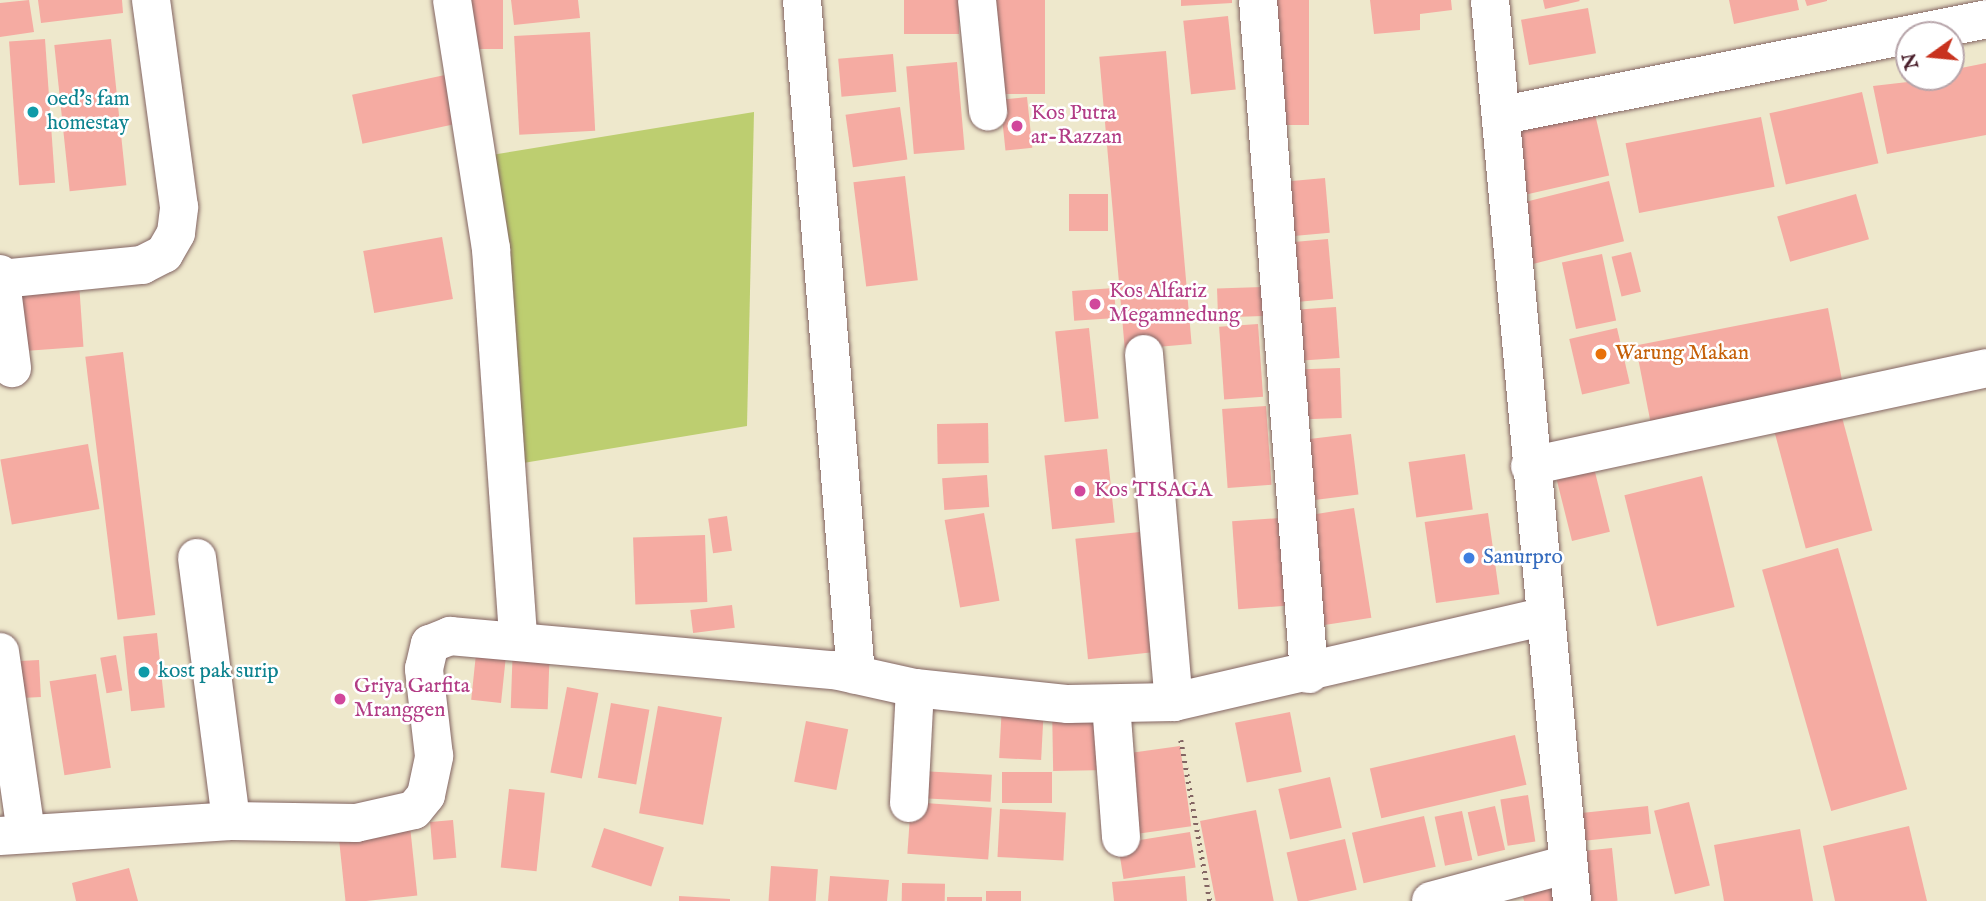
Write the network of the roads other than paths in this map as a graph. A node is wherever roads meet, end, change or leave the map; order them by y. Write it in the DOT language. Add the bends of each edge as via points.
graph roads {
  1 [pos="151,0"];
  2 [pos="452,0"];
  3 [pos="802,0"];
  4 [pos="977,0"];
  5 [pos="1258,0"];
  6 [pos="1490,0"];
  7 [pos="1986,19"];
  8 [pos="988,111"];
  9 [pos="1503,116"];
  10 [pos="0,276"];
  11 [pos="1144,354"];
  12 [pos="12,368"];
  13 [pos="1986,368"];
  14 [pos="1530,466"];
  15 [pos="197,558"];
  16 [pos="1543,617"];
  17 [pos="519,638"];
  18 [pos="0,652"];
  19 [pos="1309,674"];
  20 [pos="856,675"];
  21 [pos="915,688"];
  22 [pos="1174,702"];
  23 [pos="1111,704"];
  24 [pos="909,803"];
  25 [pos="231,821"];
  26 [pos="13,834"];
  27 [pos="1121,838"];
  28 [pos="1570,883"];
  29 [pos="1430,901"];
  1 -- 10 [label="street" via="179,207 176,233 164,254 142,265"];
  2 -- 17 [label="street" via="491,249"];
  3 -- 20 [label="street"];
  4 -- 8 [label="street"];
  5 -- 19 [label="street"];
  6 -- 9 [label="street"];
  7 -- 9 [label="street"];
  9 -- 14 [label="street"];
  10 -- 12 [label="street"];
  11 -- 22 [label="street"];
  13 -- 14 [label="street"];
  14 -- 16 [label="street"];
  15 -- 25 [label="street"];
  16 -- 19 [label="street"];
  16 -- 28 [label="street"];
  17 -- 20 [label="street"];
  17 -- 25 [label="street" via="450,635 430,644 424,669 434,756 426,795 414,810 356,822"];
  18 -- 26 [label="street"];
  19 -- 22 [label="street"];
  20 -- 21 [label="street"];
  21 -- 23 [label="street"];
  21 -- 24 [label="street"];
  22 -- 23 [label="street"];
  23 -- 27 [label="street"];
  25 -- 26 [label="street"];
  28 -- 29 [label="street"];
}
